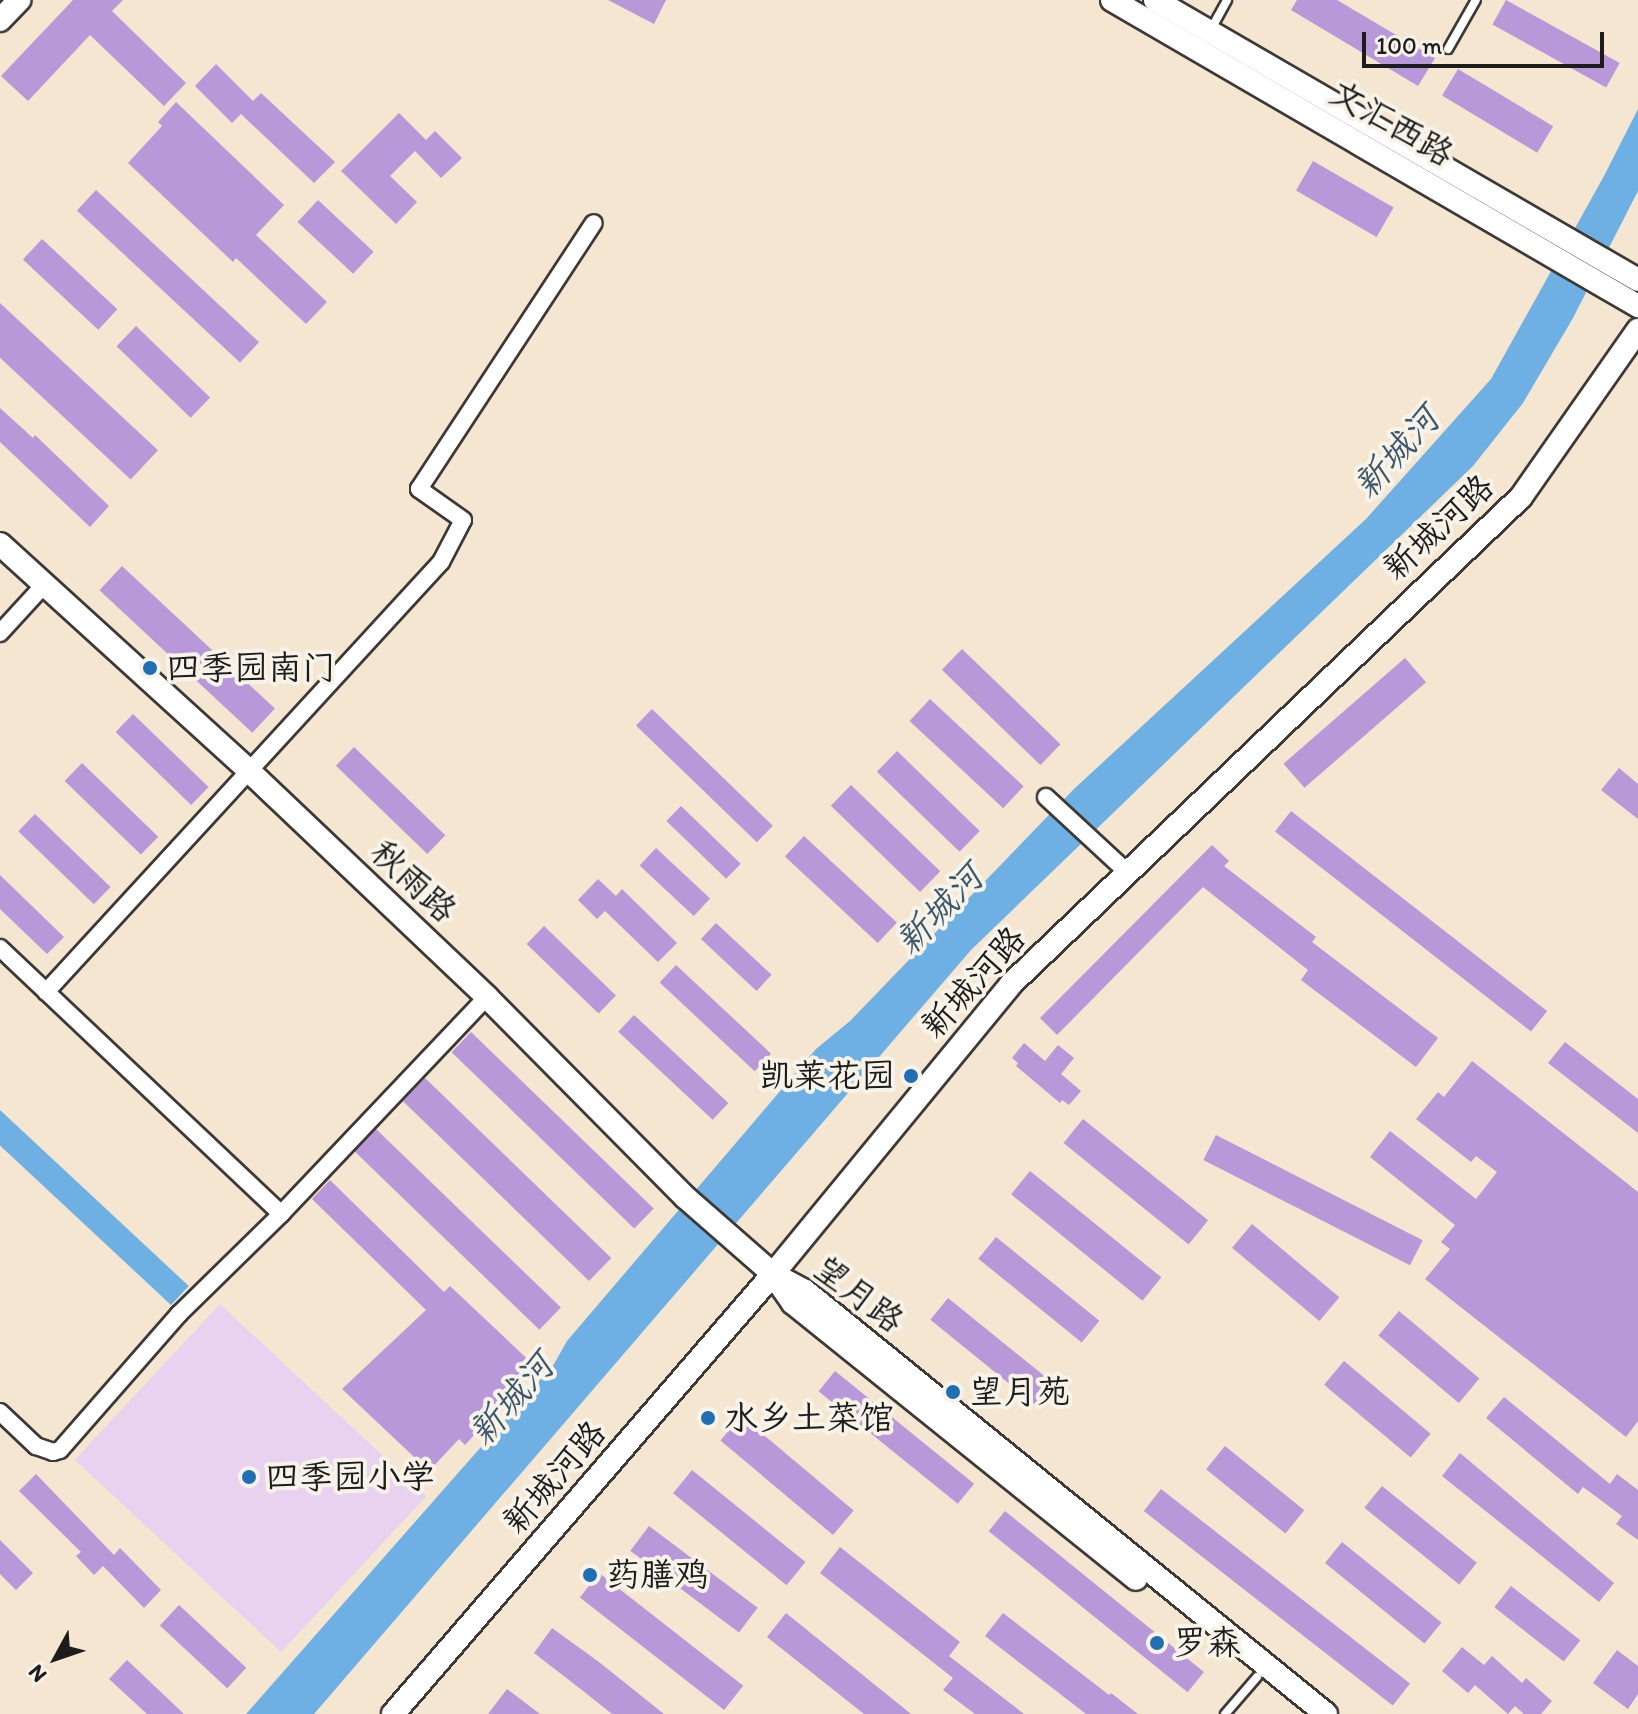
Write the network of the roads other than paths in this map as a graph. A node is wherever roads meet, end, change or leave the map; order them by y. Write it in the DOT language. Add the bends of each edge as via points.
graph roads {
  1 [pos="19,0"];
  2 [pos="1112,0"];
  3 [pos="1155,0"];
  4 [pos="1227,0"];
  5 [pos="1476,0"];
  6 [pos="0,20"];
  7 [pos="1209,31"];
  8 [pos="1448,49"];
  9 [pos="594,223"];
  10 [pos="1549,241"];
  11 [pos="1608,276"];
  12 [pos="1638,280"];
  13 [pos="1638,306"];
  14 [pos="1638,330"];
  15 [pos="0,544"];
  16 [pos="44,585"];
  17 [pos="0,633"];
  18 [pos="248,770"];
  19 [pos="1046,797"];
  20 [pos="1127,872"];
  21 [pos="0,948"];
  22 [pos="46,992"];
  23 [pos="487,997"];
  24 [pos="281,1214"];
  25 [pos="773,1274"];
  26 [pos="0,1412"];
  27 [pos="1257,1677"];
  28 [pos="393,1714"];
  29 [pos="1225,1714"];
  30 [pos="1302,1714"];
  31 [pos="1326,1714"];
  1 -- 6 [label="street"];
  2 -- 10 [label="street, 文汇西路"];
  3 -- 7 [label="street, 文汇西路"];
  4 -- 7 [label="lane"];
  5 -- 8 [label="lane"];
  7 -- 10 [label="street, 文汇西路"];
  9 -- 18 [label="street" via="419,489 463,520 441,562"];
  10 -- 11 [label="street, 文汇西路"];
  11 -- 12 [label="street, 文汇西路"];
  11 -- 13 [label="street, 文汇西路"];
  14 -- 20 [label="street, 新城河路" via="1521,497"];
  15 -- 16 [label="street, 秋雨路"];
  16 -- 17 [label="street"];
  16 -- 18 [label="street, 秋雨路"];
  18 -- 22 [label="street"];
  18 -- 23 [label="street, 秋雨路"];
  19 -- 20 [label="street"];
  20 -- 25 [label="street, 新城河路" via="1011,984"];
  21 -- 22 [label="street"];
  22 -- 24 [label="street"];
  23 -- 24 [label="street"];
  23 -- 25 [label="street, 秋雨路" via="685,1197"];
  24 -- 26 [label="street" via="179,1314 60,1450 36,1446"];
  25 -- 27 [label="street, 望月路" via="793,1303"];
  25 -- 28 [label="street, 新城河路"];
  25 -- 31 [label="street, 望月路" via="805,1291"];
  27 -- 29 [label="lane"];
  27 -- 30 [label="street, 望月路"];
}
